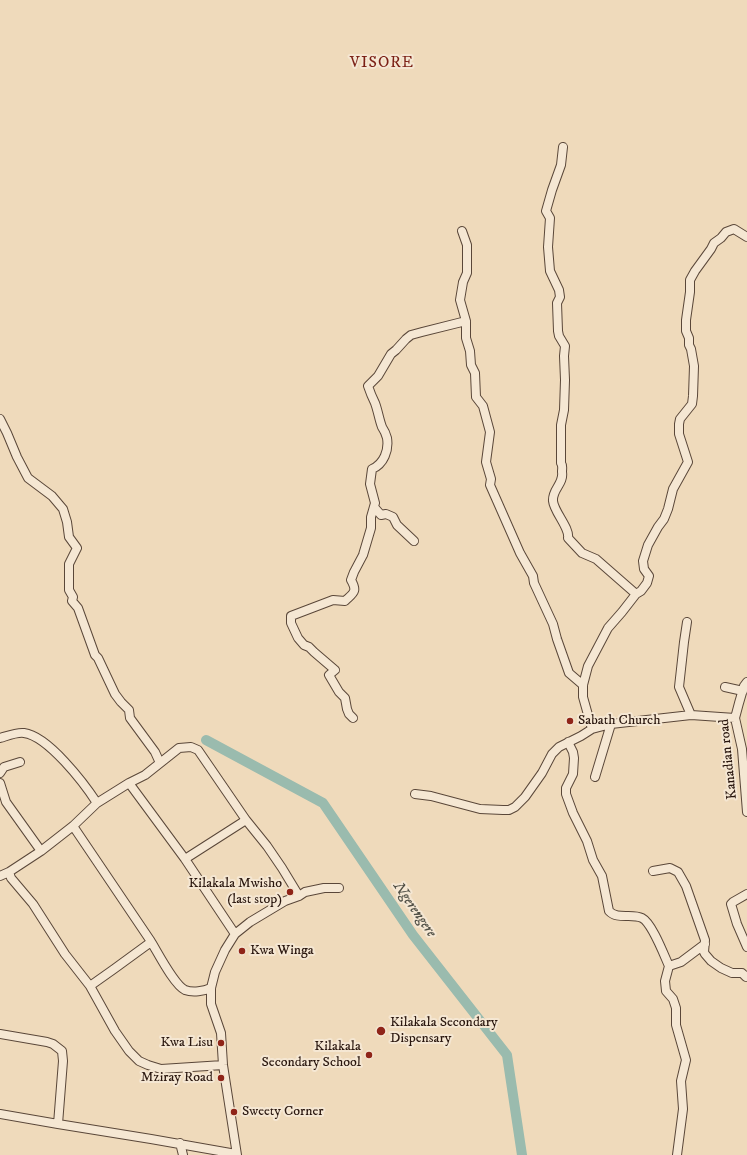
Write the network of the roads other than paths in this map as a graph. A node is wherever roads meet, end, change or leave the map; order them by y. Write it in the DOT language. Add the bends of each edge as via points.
graph roads {
  1 [pos="563,147"];
  2 [pos="462,232"];
  3 [pos="747,237"];
  4 [pos="466,321"];
  5 [pos="0,419"];
  6 [pos="374,507"];
  7 [pos="414,541"];
  8 [pos="636,594"];
  9 [pos="687,622"];
  10 [pos="747,682"];
  11 [pos="583,685"];
  12 [pos="725,687"];
  13 [pos="743,691"];
  14 [pos="690,715"];
  15 [pos="353,718"];
  16 [pos="735,718"];
  17 [pos="611,724"];
  18 [pos="592,729"];
  19 [pos="0,738"];
  20 [pos="568,742"];
  21 [pos="744,748"];
  22 [pos="20,762"];
  23 [pos="160,763"];
  24 [pos="0,773"];
  25 [pos="595,777"];
  26 [pos="129,782"];
  27 [pos="0,783"];
  28 [pos="415,794"];
  29 [pos="97,802"];
  30 [pos="747,812"];
  31 [pos="246,820"];
  32 [pos="73,826"];
  33 [pos="41,851"];
  34 [pos="185,859"];
  35 [pos="653,871"];
  36 [pos="9,872"];
  37 [pos="0,876"];
  38 [pos="340,888"];
  39 [pos="747,894"];
  40 [pos="299,896"];
  41 [pos="235,934"];
  42 [pos="151,942"];
  43 [pos="705,944"];
  44 [pos="747,947"];
  45 [pos="669,966"];
  46 [pos="747,976"];
  47 [pos="90,986"];
  48 [pos="211,988"];
  49 [pos="0,1034"];
  50 [pos="223,1065"];
  51 [pos="0,1114"];
  52 [pos="58,1124"];
  53 [pos="180,1143"];
  54 [pos="236,1154"];
  55 [pos="183,1155"];
  56 [pos="677,1155"];
  1 -- 8 [label="street" via="561,166 546,211 550,218 550,271 560,297 557,303 558,331 565,346 564,410 561,425 563,476 553,501 569,535 568,538 576,547 582,553 596,559"];
  2 -- 4 [label="street" via="467,245 467,273 460,300"];
  3 -- 8 [label="street" via="734,229 726,232 714,243 690,280 686,331 694,366 694,396 692,404 679,424 679,434 688,462 673,489 664,519 648,545 643,561 648,576 647,582"];
  4 -- 6 [label="street" via="422,332 406,339 391,354 378,376 368,386 386,435 388,448 377,467 372,469 370,484"];
  4 -- 11 [label="street" via="471,365 476,373 476,397 483,406 490,432 486,462 491,479 490,485 520,554 533,576 553,624 569,673"];
  5 -- 23 [label="street" via="28,478 52,496 65,512 69,537 77,548 70,564 69,590 72,601 78,608 95,655 109,684 118,699 129,710 130,718"];
  6 -- 7 [label="street" via="381,515 386,514 393,518"];
  6 -- 15 [label="street" via="371,532 351,580 355,590 353,593 345,601 333,600 290,617 298,638 335,670 329,676 345,698 347,709"];
  8 -- 11 [label="street" via="608,628 588,666"];
  9 -- 14 [label="street" via="679,687"];
  10 -- 13 [label="street, Kanadian road"];
  11 -- 18 [label="street" via="583,697"];
  12 -- 13 [label="street"];
  13 -- 16 [label="street, Kanadian road"];
  14 -- 16 [label="street"];
  14 -- 17 [label="street"];
  16 -- 21 [label="street, Kanadian road"];
  17 -- 18 [label="street"];
  17 -- 25 [label="street"];
  18 -- 20 [label="street"];
  19 -- 29 [label="street" via="25,733 48,746"];
  20 -- 28 [label="street" via="552,754 529,793 512,809 480,809"];
  20 -- 45 [label="street" via="574,758 573,774 566,794 603,881 610,911 615,915 644,919 653,931"];
  21 -- 30 [label="street, Kanadian road"];
  22 -- 24 [label="street" via="4,767"];
  23 -- 26 [label="street" via="145,775"];
  23 -- 31 [label="street" via="179,748 191,747 198,750"];
  26 -- 29 [label="street"];
  26 -- 34 [label="street"];
  27 -- 33 [label="street" via="6,802"];
  29 -- 32 [label="street"];
  31 -- 34 [label="street"];
  31 -- 40 [label="street" via="268,846"];
  32 -- 33 [label="street"];
  32 -- 42 [label="street"];
  33 -- 36 [label="street"];
  34 -- 41 [label="street"];
  35 -- 43 [label="street" via="670,868 678,872"];
  36 -- 37 [label="street"];
  36 -- 47 [label="street"];
  38 -- 40 [label="street" via="315,889"];
  39 -- 44 [label="street" via="733,902 731,907"];
  40 -- 41 [label="street" via="285,901"];
  41 -- 48 [label="street" via="220,961"];
  42 -- 47 [label="street"];
  42 -- 48 [label="street" via="176,982 184,990"];
  43 -- 45 [label="street" via="680,963"];
  43 -- 46 [label="street" via="704,952 711,961 726,971"];
  45 -- 56 [label="street" via="665,981 666,991 676,1008 676,1024 686,1060 681,1081 683,1109"];
  47 -- 50 [label="street" via="129,1051 139,1061 161,1069"];
  48 -- 50 [label="street" via="212,1004 221,1033"];
  49 -- 52 [label="street" via="47,1042 62,1051 64,1061"];
  50 -- 54 [label="street"];
  51 -- 52 [label="street"];
  52 -- 53 [label="street"];
  53 -- 54 [label="street"];
  53 -- 55 [label="street"];
}
